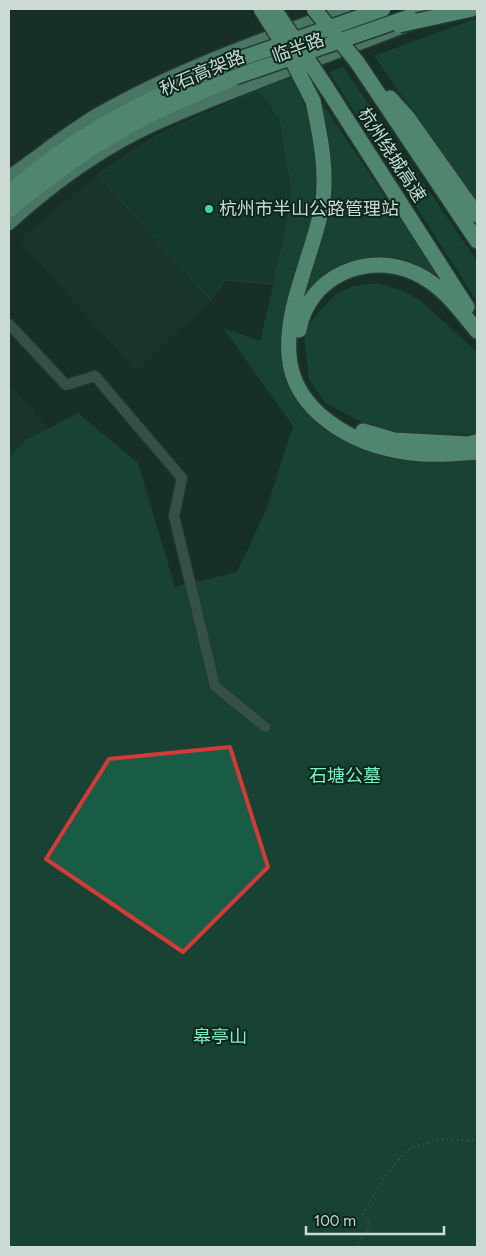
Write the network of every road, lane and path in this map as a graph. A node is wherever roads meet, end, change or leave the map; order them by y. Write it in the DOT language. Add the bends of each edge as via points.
graph roads {
  1 [pos="261,9"];
  2 [pos="274,9"];
  3 [pos="314,9"];
  4 [pos="345,9"];
  5 [pos="383,9"];
  6 [pos="429,9"];
  7 [pos="452,9"];
  8 [pos="472,9"];
  9 [pos="364,33"];
  10 [pos="356,62"];
  11 [pos="9,176"];
  12 [pos="9,193"];
  13 [pos="9,210"];
  14 [pos="477,214"];
  15 [pos="9,224"];
  16 [pos="477,241"];
  17 [pos="9,324"];
  18 [pos="477,324"];
  19 [pos="477,331"];
  20 [pos="477,442"];
  21 [pos="477,452"];
  22 [pos="266,727"];
  23 [pos="477,1141"];
  24 [pos="356,1247"];
  1 -- 21 [label="highway, bridge" via="313,101 323,156 322,206 290,331 288,354 292,374 301,393 316,412 336,427 380,447 436,455"];
  2 -- 18 [label="highway, 杭州绕城高速, bridge"];
  3 -- 10 [label="highway, 杭州绕城高速, bridge"];
  4 -- 11 [label="main road, 临半路" via="260,39 150,88 96,115"];
  5 -- 12 [label="highway, 秋石高架路, bridge" via="231,62 144,102 85,135"];
  6 -- 9 [label="highway, 秋石高架路, bridge"];
  7 -- 15 [label="main road, 临半路" via="280,73 154,125 93,160 29,205"];
  8 -- 9 [label="highway, bridge"];
  9 -- 13 [label="highway, 秋石高架路, bridge" via="235,78 152,114 42,182"];
  10 -- 14 [label="highway" via="408,118"];
  10 -- 16 [label="highway, 杭州绕城高速"];
  17 -- 22 [label="street" via="66,385 95,376 182,478 174,516 215,686"];
  19 -- 20 [label="highway" via="435,285 416,273 388,264 358,266 334,278 315,293 301,316 297,338 304,378 314,395 335,415 360,430 394,440"];
  23 -- 24 [label="path" via="442,1139 413,1147 404,1153 367,1206 363,1214 371,1224"];
}
